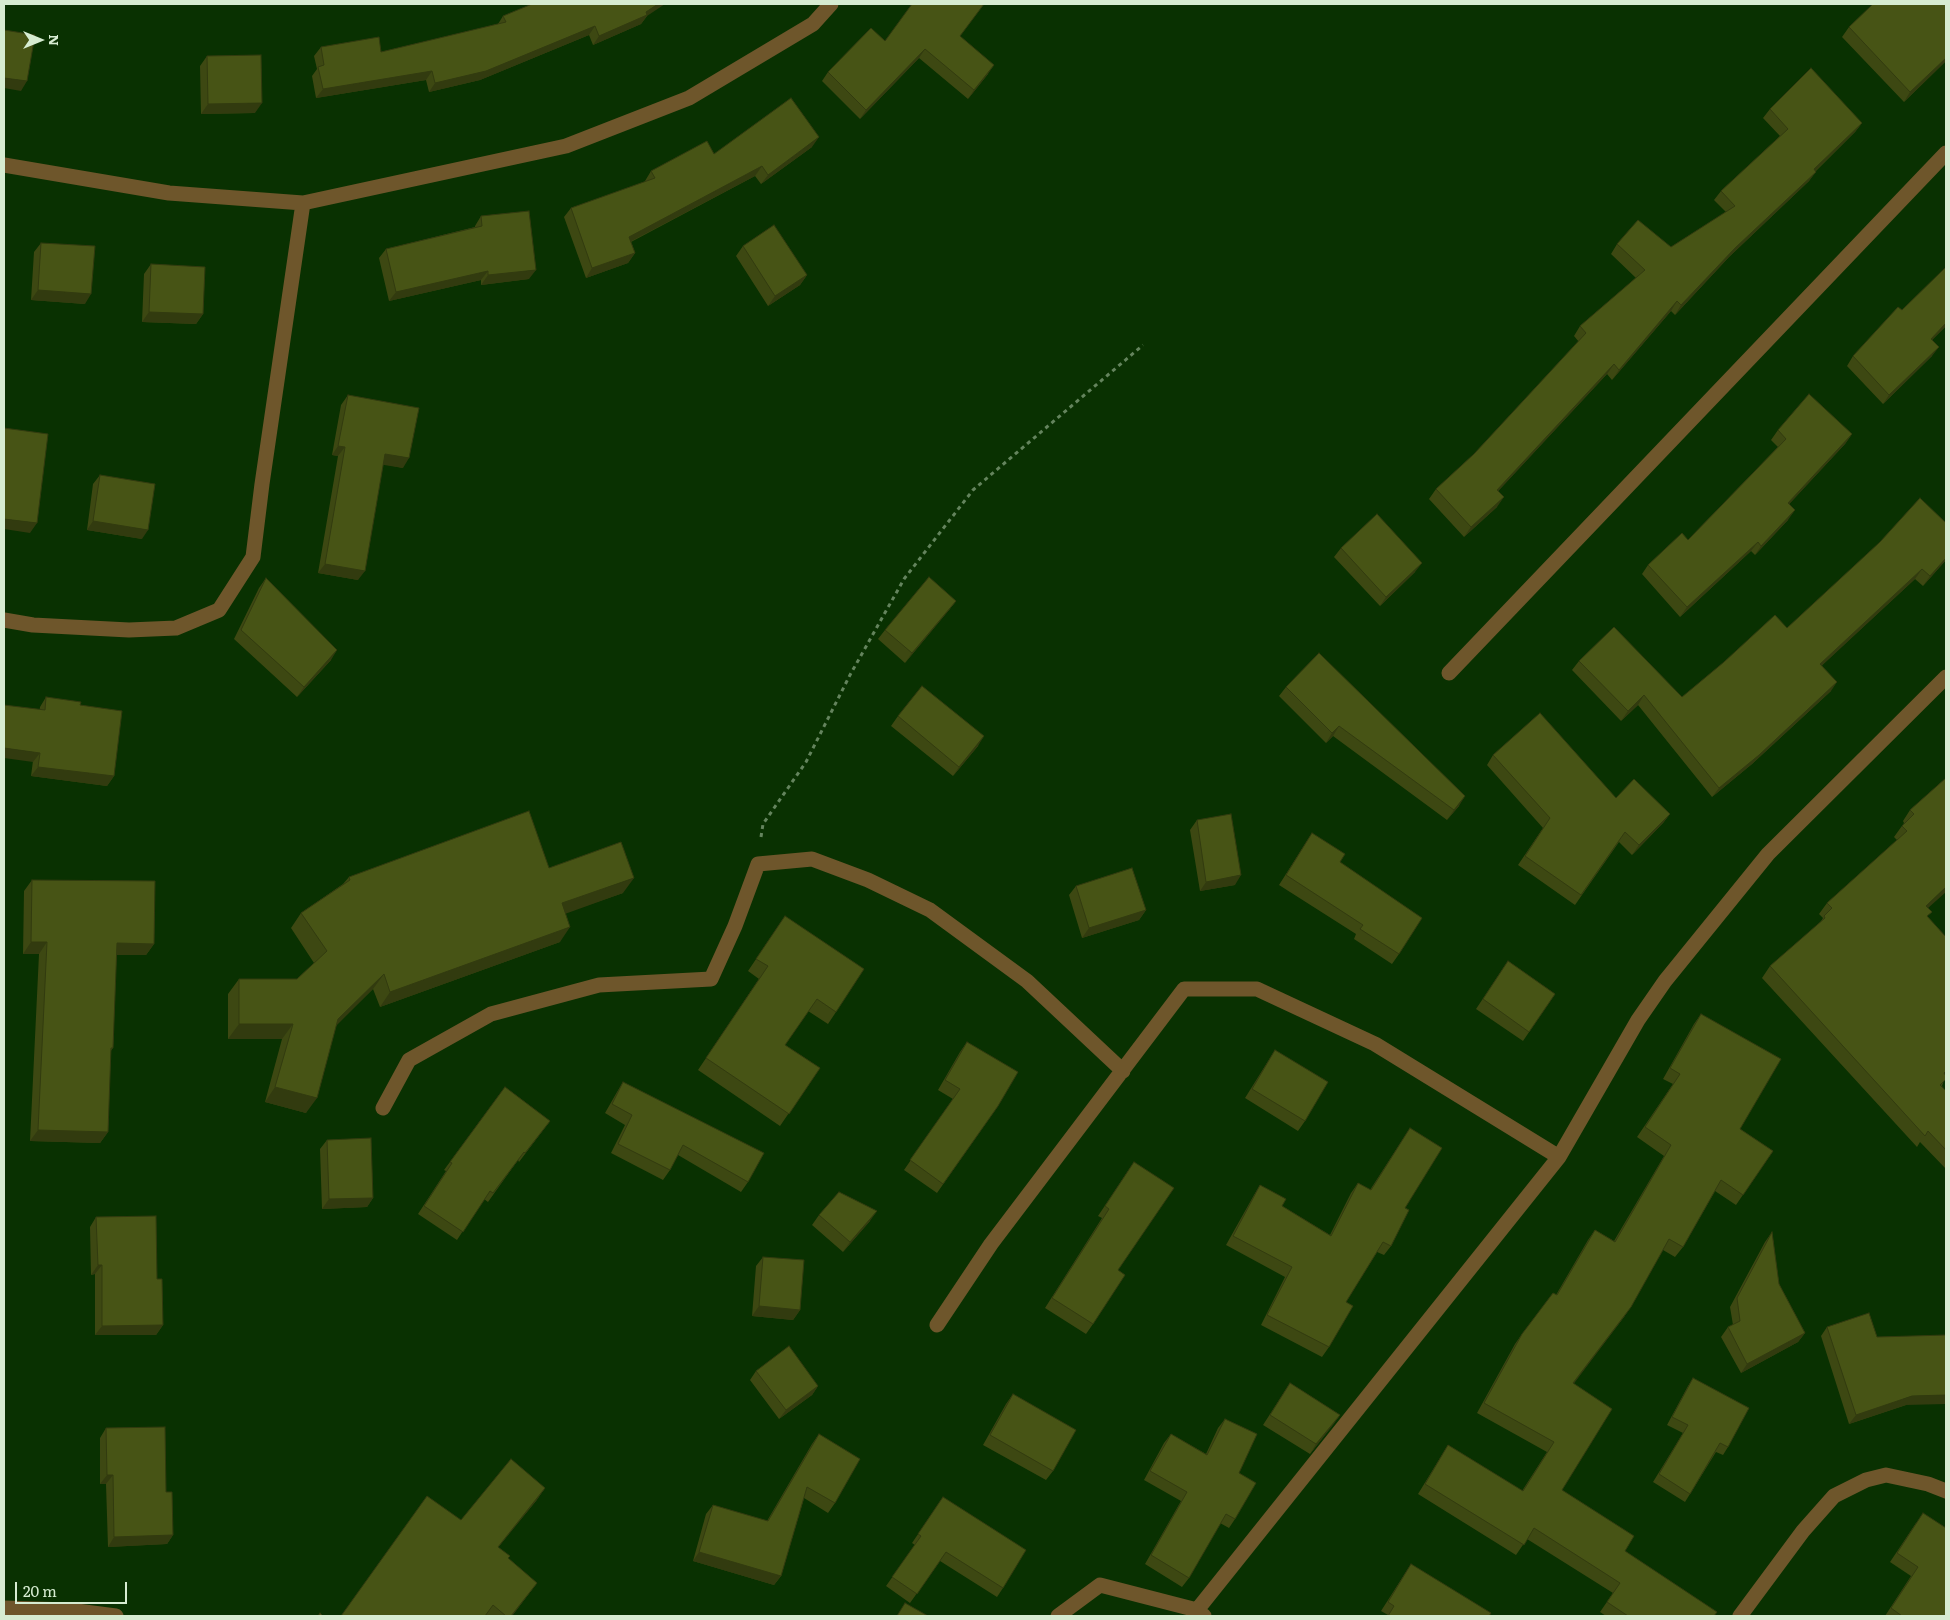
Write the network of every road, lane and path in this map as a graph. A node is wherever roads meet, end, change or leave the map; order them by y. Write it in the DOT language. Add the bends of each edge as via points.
graph roads {
  1 [pos="831,4"];
  2 [pos="1946,153"];
  3 [pos="4,165"];
  4 [pos="303,203"];
  5 [pos="1143,345"];
  6 [pos="4,620"];
  7 [pos="1449,673"];
  8 [pos="1946,677"];
  9 [pos="758,864"];
  10 [pos="1123,1071"];
  11 [pos="383,1108"];
  12 [pos="1559,1157"];
  13 [pos="936,1325"];
  14 [pos="1946,1491"];
  15 [pos="4,1608"];
  16 [pos="1201,1613"];
  17 [pos="116,1616"];
  18 [pos="1058,1616"];
  19 [pos="1740,1616"];
  1 -- 4 [label="street" via="813,24 689,98 566,146"];
  2 -- 7 [label="street"];
  3 -- 4 [label="street" via="169,193"];
  4 -- 6 [label="street" via="253,558 219,610 176,628 119,630 32,625"];
  5 -- 9 [label="path" via="973,490 904,579 806,762 763,824"];
  8 -- 12 [label="street" via="1768,854 1665,981 1638,1020"];
  9 -- 10 [label="street" via="812,859 868,880 930,910 1027,981"];
  9 -- 11 [label="street" via="711,979 599,985 491,1014 409,1060"];
  10 -- 12 [label="street" via="1184,989 1257,989 1376,1044"];
  10 -- 13 [label="street" via="991,1244"];
  12 -- 16 [label="street"];
  14 -- 19 [label="street" via="1886,1475 1866,1480 1834,1496 1803,1531"];
  15 -- 17 [label="street" via="69,1610"];
  16 -- 18 [label="street" via="1100,1585"];
}
